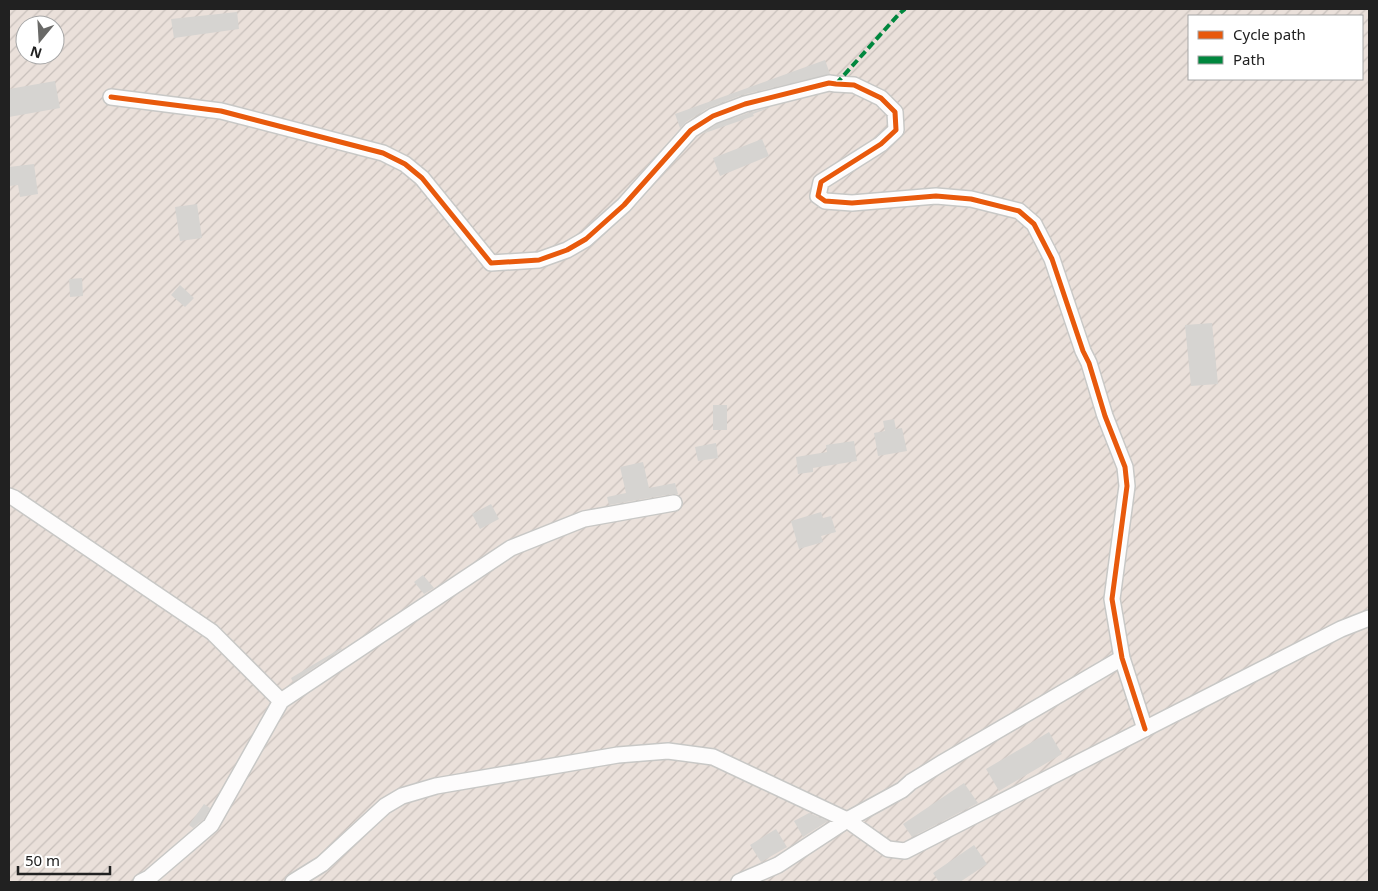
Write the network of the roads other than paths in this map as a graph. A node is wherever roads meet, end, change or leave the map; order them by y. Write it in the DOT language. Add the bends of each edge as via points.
graph roads {
  1 [pos="111,97"];
  2 [pos="9,496"];
  3 [pos="674,504"];
  4 [pos="1369,618"];
  5 [pos="1122,658"];
  6 [pos="281,701"];
  7 [pos="1145,729"];
  8 [pos="847,820"];
  9 [pos="141,882"];
  10 [pos="293,882"];
  11 [pos="739,882"];
  1 -- 5 [label="street" via="221,111 383,153 405,164 422,178 490,263 539,260 586,239 624,205 691,130 713,116 745,104 829,83 854,85 881,98 895,112 896,130 881,144 820,182 818,196 825,201 852,203 936,196 971,199 1019,212 1034,224 1052,259 1125,466 1127,486 1112,599"];
  2 -- 6 [label="street" via="212,632"];
  3 -- 6 [label="street" via="584,519 511,548"];
  4 -- 7 [label="street" via="1341,629"];
  5 -- 7 [label="street"];
  5 -- 8 [label="street"];
  6 -- 9 [label="street" via="211,825"];
  7 -- 8 [label="street" via="905,851 888,849"];
  8 -- 10 [label="street" via="714,757 668,751 618,755 436,786 402,796 385,806 322,864"];
  8 -- 11 [label="street" via="778,865"];
}
